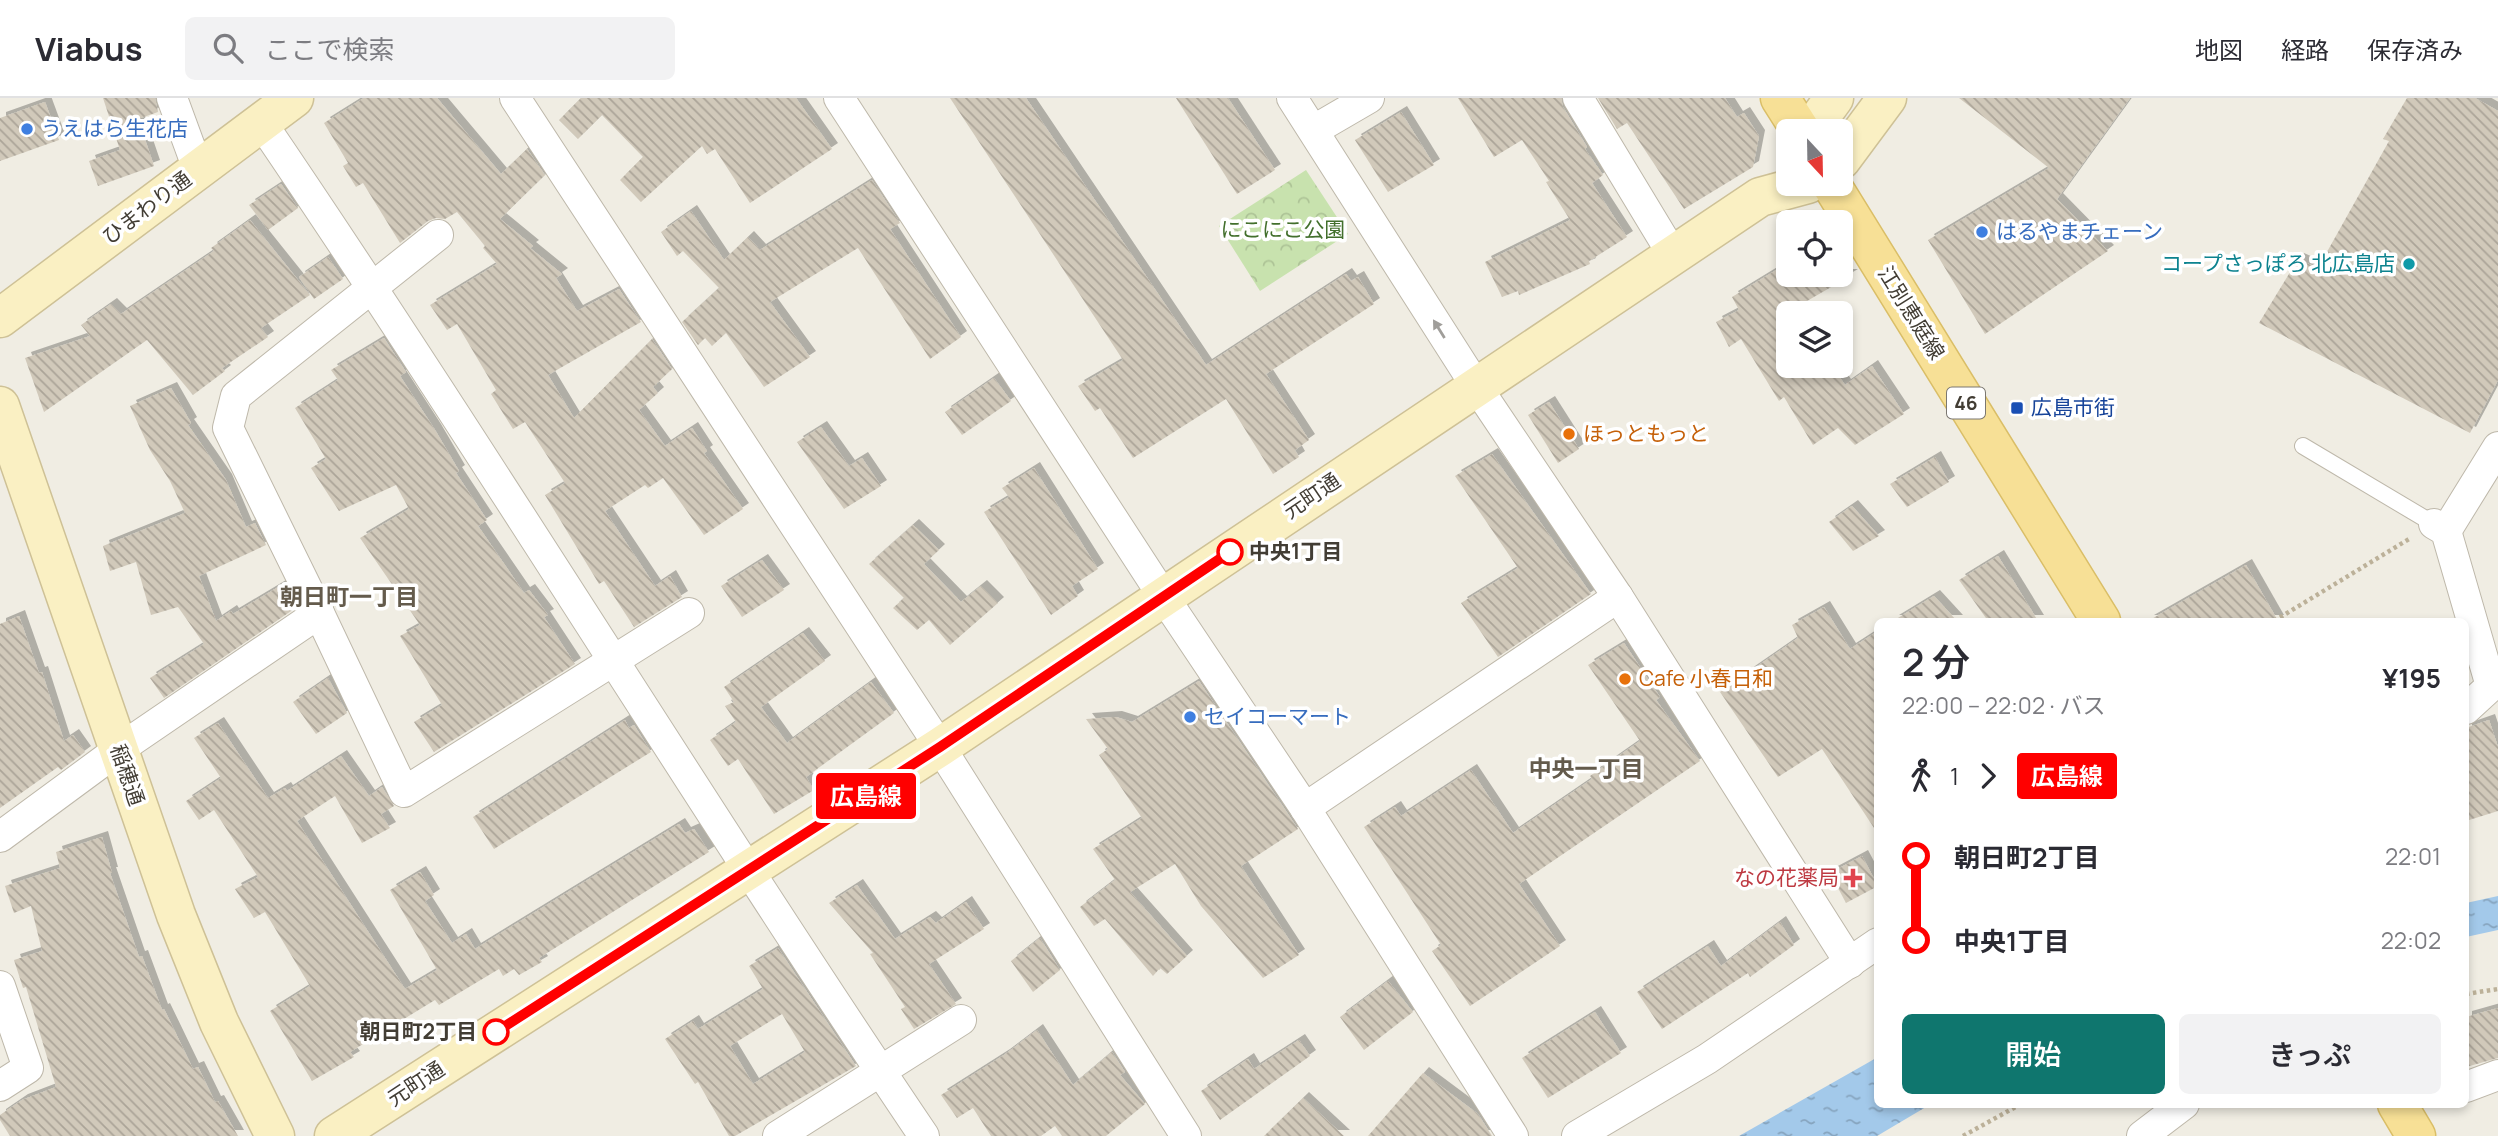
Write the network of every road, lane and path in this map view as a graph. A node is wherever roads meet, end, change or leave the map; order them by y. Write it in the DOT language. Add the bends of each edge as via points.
graph roads {
  1 [pos="172,98"];
  2 [pos="294,98"];
  3 [pos="515,98"];
  4 [pos="839,98"];
  5 [pos="1292,98"];
  6 [pos="1369,98"];
  7 [pos="1578,98"];
  8 [pos="1780,98"];
  9 [pos="1834,98"];
  10 [pos="1887,98"];
  11 [pos="1793,119"];
  12 [pos="1819,119"];
  13 [pos="261,122"];
  14 [pos="1314,130"];
  15 [pos="1853,144"];
  16 [pos="198,169"];
  17 [pos="1776,175"];
  18 [pos="1776,193"];
  19 [pos="1838,196"];
  20 [pos="1760,197"];
  21 [pos="438,235"];
  22 [pos="1673,255"];
  23 [pos="372,286"];
  24 [pos="0,318"];
  25 [pos="1476,386"];
  26 [pos="0,406"];
  27 [pos="2303,446"];
  28 [pos="2498,447"];
  29 [pos="2440,527"];
  30 [pos="1163,596"];
  31 [pos="1618,597"];
  32 [pos="319,613"];
  33 [pos="689,613"];
  34 [pos="2099,618"];
  35 [pos="2279,618"];
  36 [pos="614,660"];
  37 [pos="2480,701"];
  38 [pos="940,747"];
  39 [pos="118,750"];
  40 [pos="1305,808"];
  41 [pos="0,837"];
  42 [pos="750,871"];
  43 [pos="1874,946"];
  44 [pos="1850,963"];
  45 [pos="0,986"];
  46 [pos="2498,989"];
  47 [pos="2469,994"];
  48 [pos="961,1020"];
  49 [pos="880,1071"];
  50 [pos="2498,1075"];
  51 [pos="0,1086"];
  52 [pos="2469,1086"];
  53 [pos="2014,1108"];
  54 [pos="2179,1108"];
  55 [pos="275,1136"];
  56 [pos="334,1136"];
  57 [pos="778,1136"];
  58 [pos="924,1136"];
  59 [pos="1186,1136"];
  60 [pos="1513,1136"];
  61 [pos="1577,1136"];
  62 [pos="1963,1136"];
  63 [pos="2141,1136"];
  1 -- 16 [label="street"];
  2 -- 13 [label="street, ひまわり通"];
  3 -- 38 [label="street"];
  4 -- 30 [label="street"];
  5 -- 14 [label="street"];
  6 -- 14 [label="street"];
  7 -- 22 [label="street"];
  8 -- 11 [label="main road"];
  9 -- 12 [label="street"];
  10 -- 15 [label="street"];
  13 -- 16 [label="street, ひまわり通"];
  13 -- 23 [label="street"];
  25 -- 14 [label="street, one-way"];
  16 -- 24 [label="street, ひまわり通"];
  17 -- 20 [label="street"];
  18 -- 20 [label="street"];
  19 -- 34 [label="main road, 江別恵庭線 / 46"];
  20 -- 22 [label="street, 元町通"];
  21 -- 23 [label="street"];
  22 -- 25 [label="street, 元町通"];
  23 -- 32 [label="street" via="236,396 228,428"];
  23 -- 36 [label="street"];
  25 -- 30 [label="street, 元町通"];
  25 -- 31 [label="street"];
  26 -- 39 [label="street, 稲穂通"];
  27 -- 29 [label="lane"];
  28 -- 29 [label="street"];
  29 -- 35 [label="path"];
  29 -- 37 [label="street" via="2491,686"];
  30 -- 38 [label="street, 元町通"];
  30 -- 40 [label="street"];
  31 -- 40 [label="street"];
  31 -- 44 [label="street"];
  32 -- 36 [label="street" via="404,792"];
  32 -- 39 [label="street"];
  33 -- 36 [label="street"];
  36 -- 42 [label="street"];
  38 -- 42 [label="street, 元町通"];
  38 -- 59 [label="street"];
  39 -- 41 [label="street"];
  39 -- 55 [label="street, 稲穂通" via="219,1022"];
  40 -- 60 [label="street"];
  42 -- 49 [label="street"];
  42 -- 56 [label="street, 元町通"];
  43 -- 44 [label="street"];
  44 -- 61 [label="street" via="1707,1059"];
  45 -- 51 [label="street" via="28,1069"];
  46 -- 47 [label="path"];
  48 -- 49 [label="street"];
  49 -- 57 [label="street"];
  49 -- 58 [label="street"];
  50 -- 52 [label="street"];
  53 -- 62 [label="path"];
  54 -- 63 [label="street"];
}
